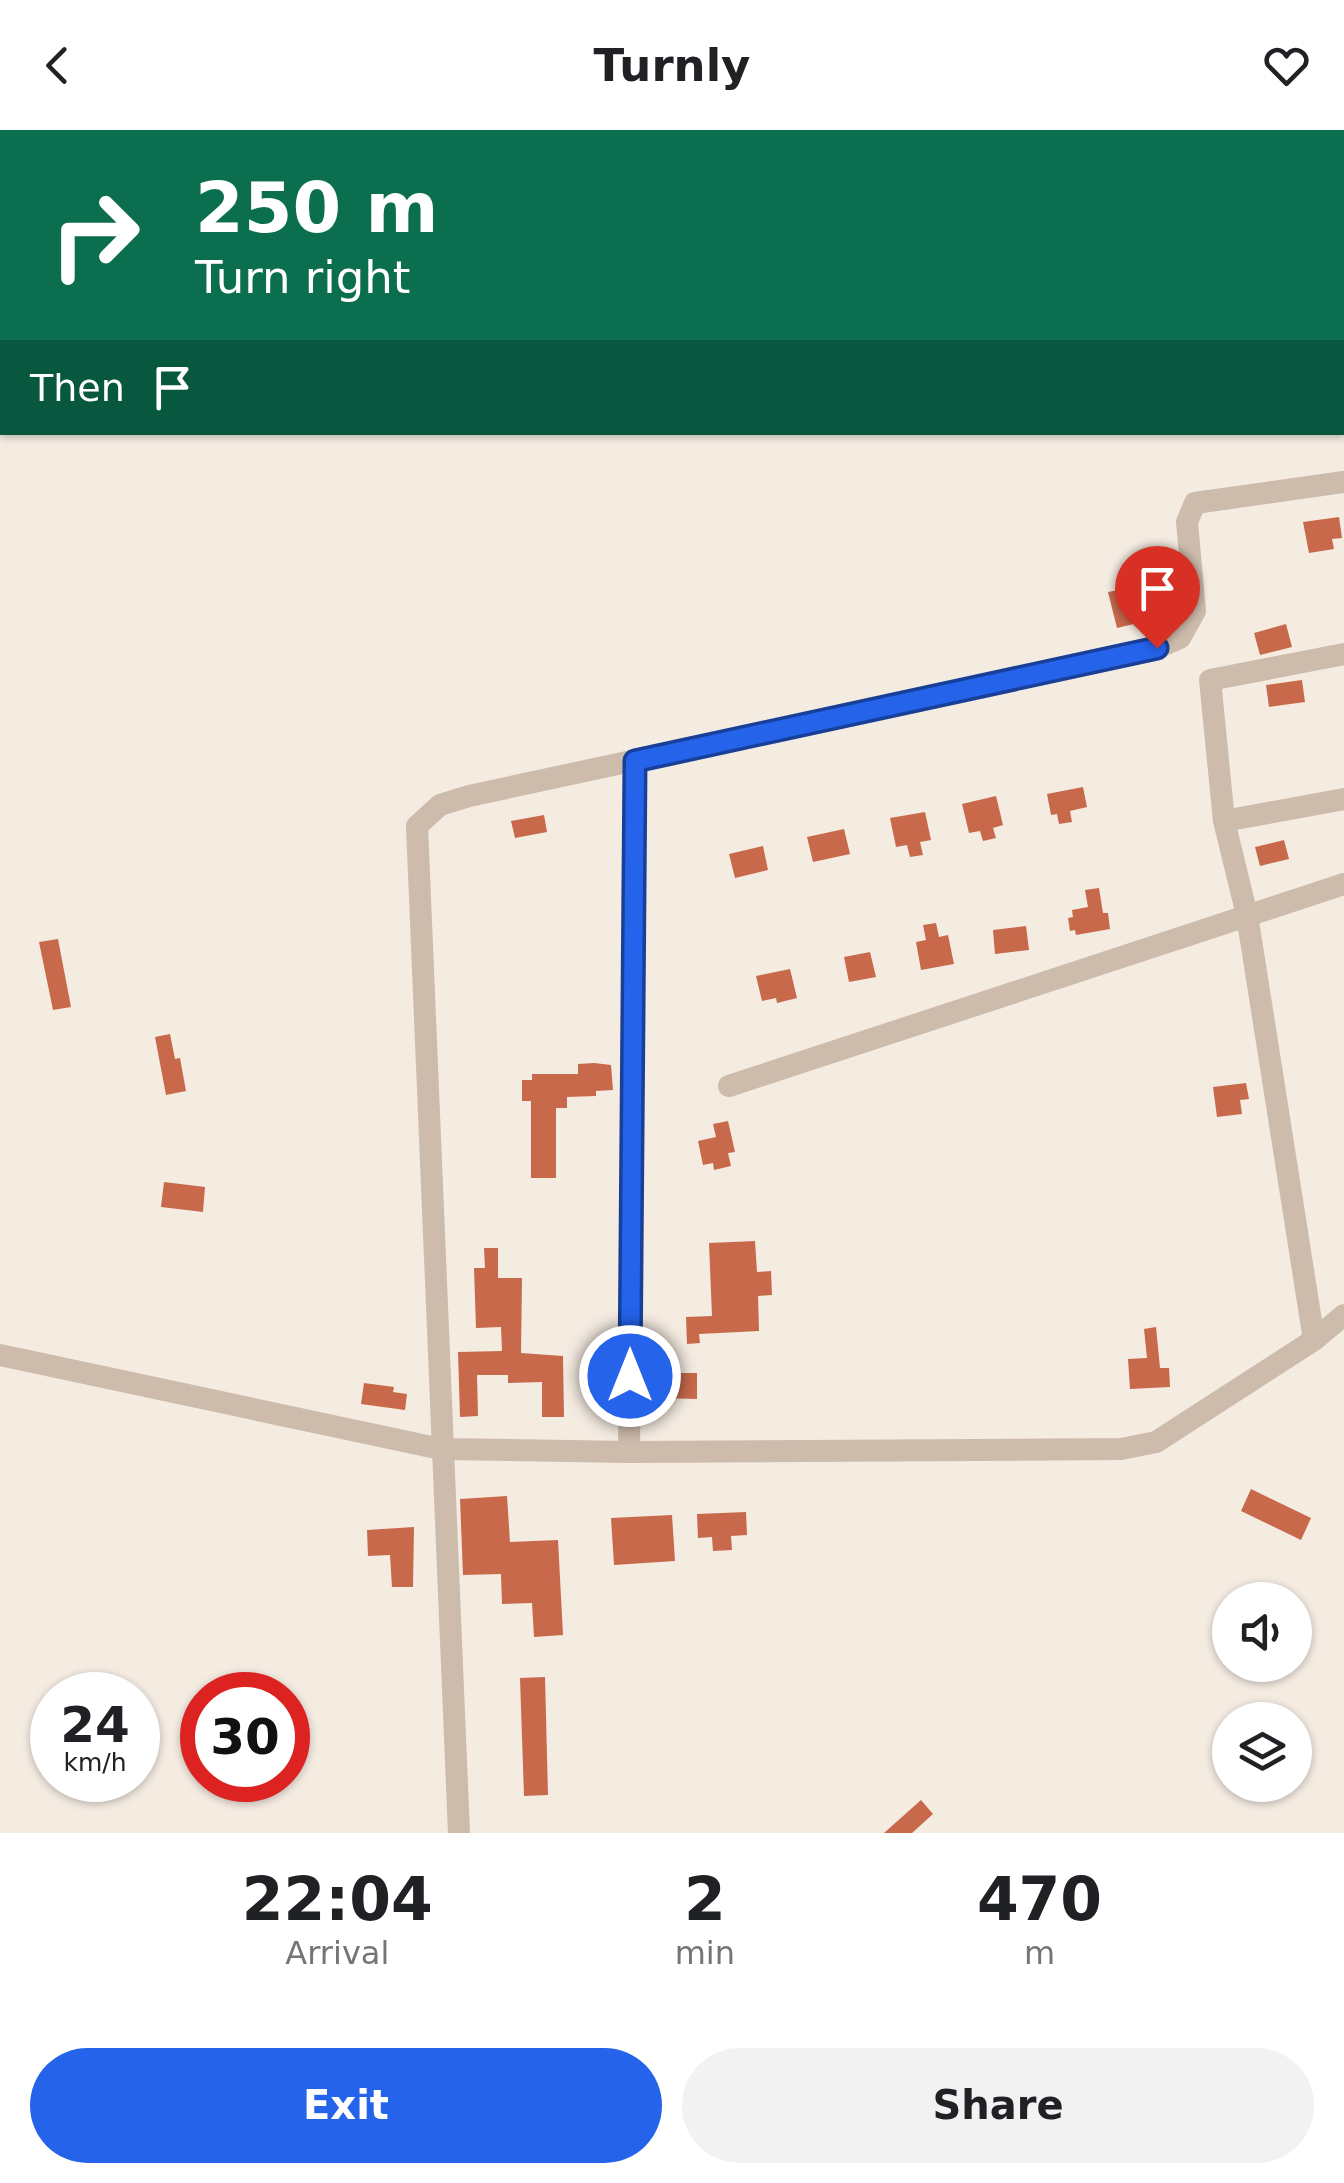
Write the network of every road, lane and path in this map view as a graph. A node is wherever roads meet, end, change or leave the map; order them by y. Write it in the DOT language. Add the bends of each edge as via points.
graph roads {
  1 [pos="1344,482"];
  2 [pos="1344,654"];
  3 [pos="635,761"];
  4 [pos="1344,799"];
  5 [pos="1224,821"];
  6 [pos="1344,884"];
  7 [pos="1247,915"];
  8 [pos="729,1086"];
  9 [pos="1344,1315"];
  10 [pos="1314,1340"];
  11 [pos="0,1355"];
  12 [pos="441,1449"];
  13 [pos="629,1452"];
  14 [pos="460,1833"];
  1 -- 3 [label="street" via="1195,504 1187,522 1195,611 1180,638 1157,648"];
  2 -- 5 [label="street" via="1210,680"];
  3 -- 12 [label="street" via="470,796 440,806 417,826"];
  3 -- 13 [label="street"];
  4 -- 5 [label="street"];
  5 -- 7 [label="street"];
  6 -- 7 [label="street"];
  7 -- 8 [label="street"];
  7 -- 10 [label="street"];
  9 -- 10 [label="street"];
  10 -- 13 [label="street" via="1156,1442 1122,1449"];
  11 -- 12 [label="street"];
  12 -- 13 [label="street"];
  12 -- 14 [label="street"];
}
